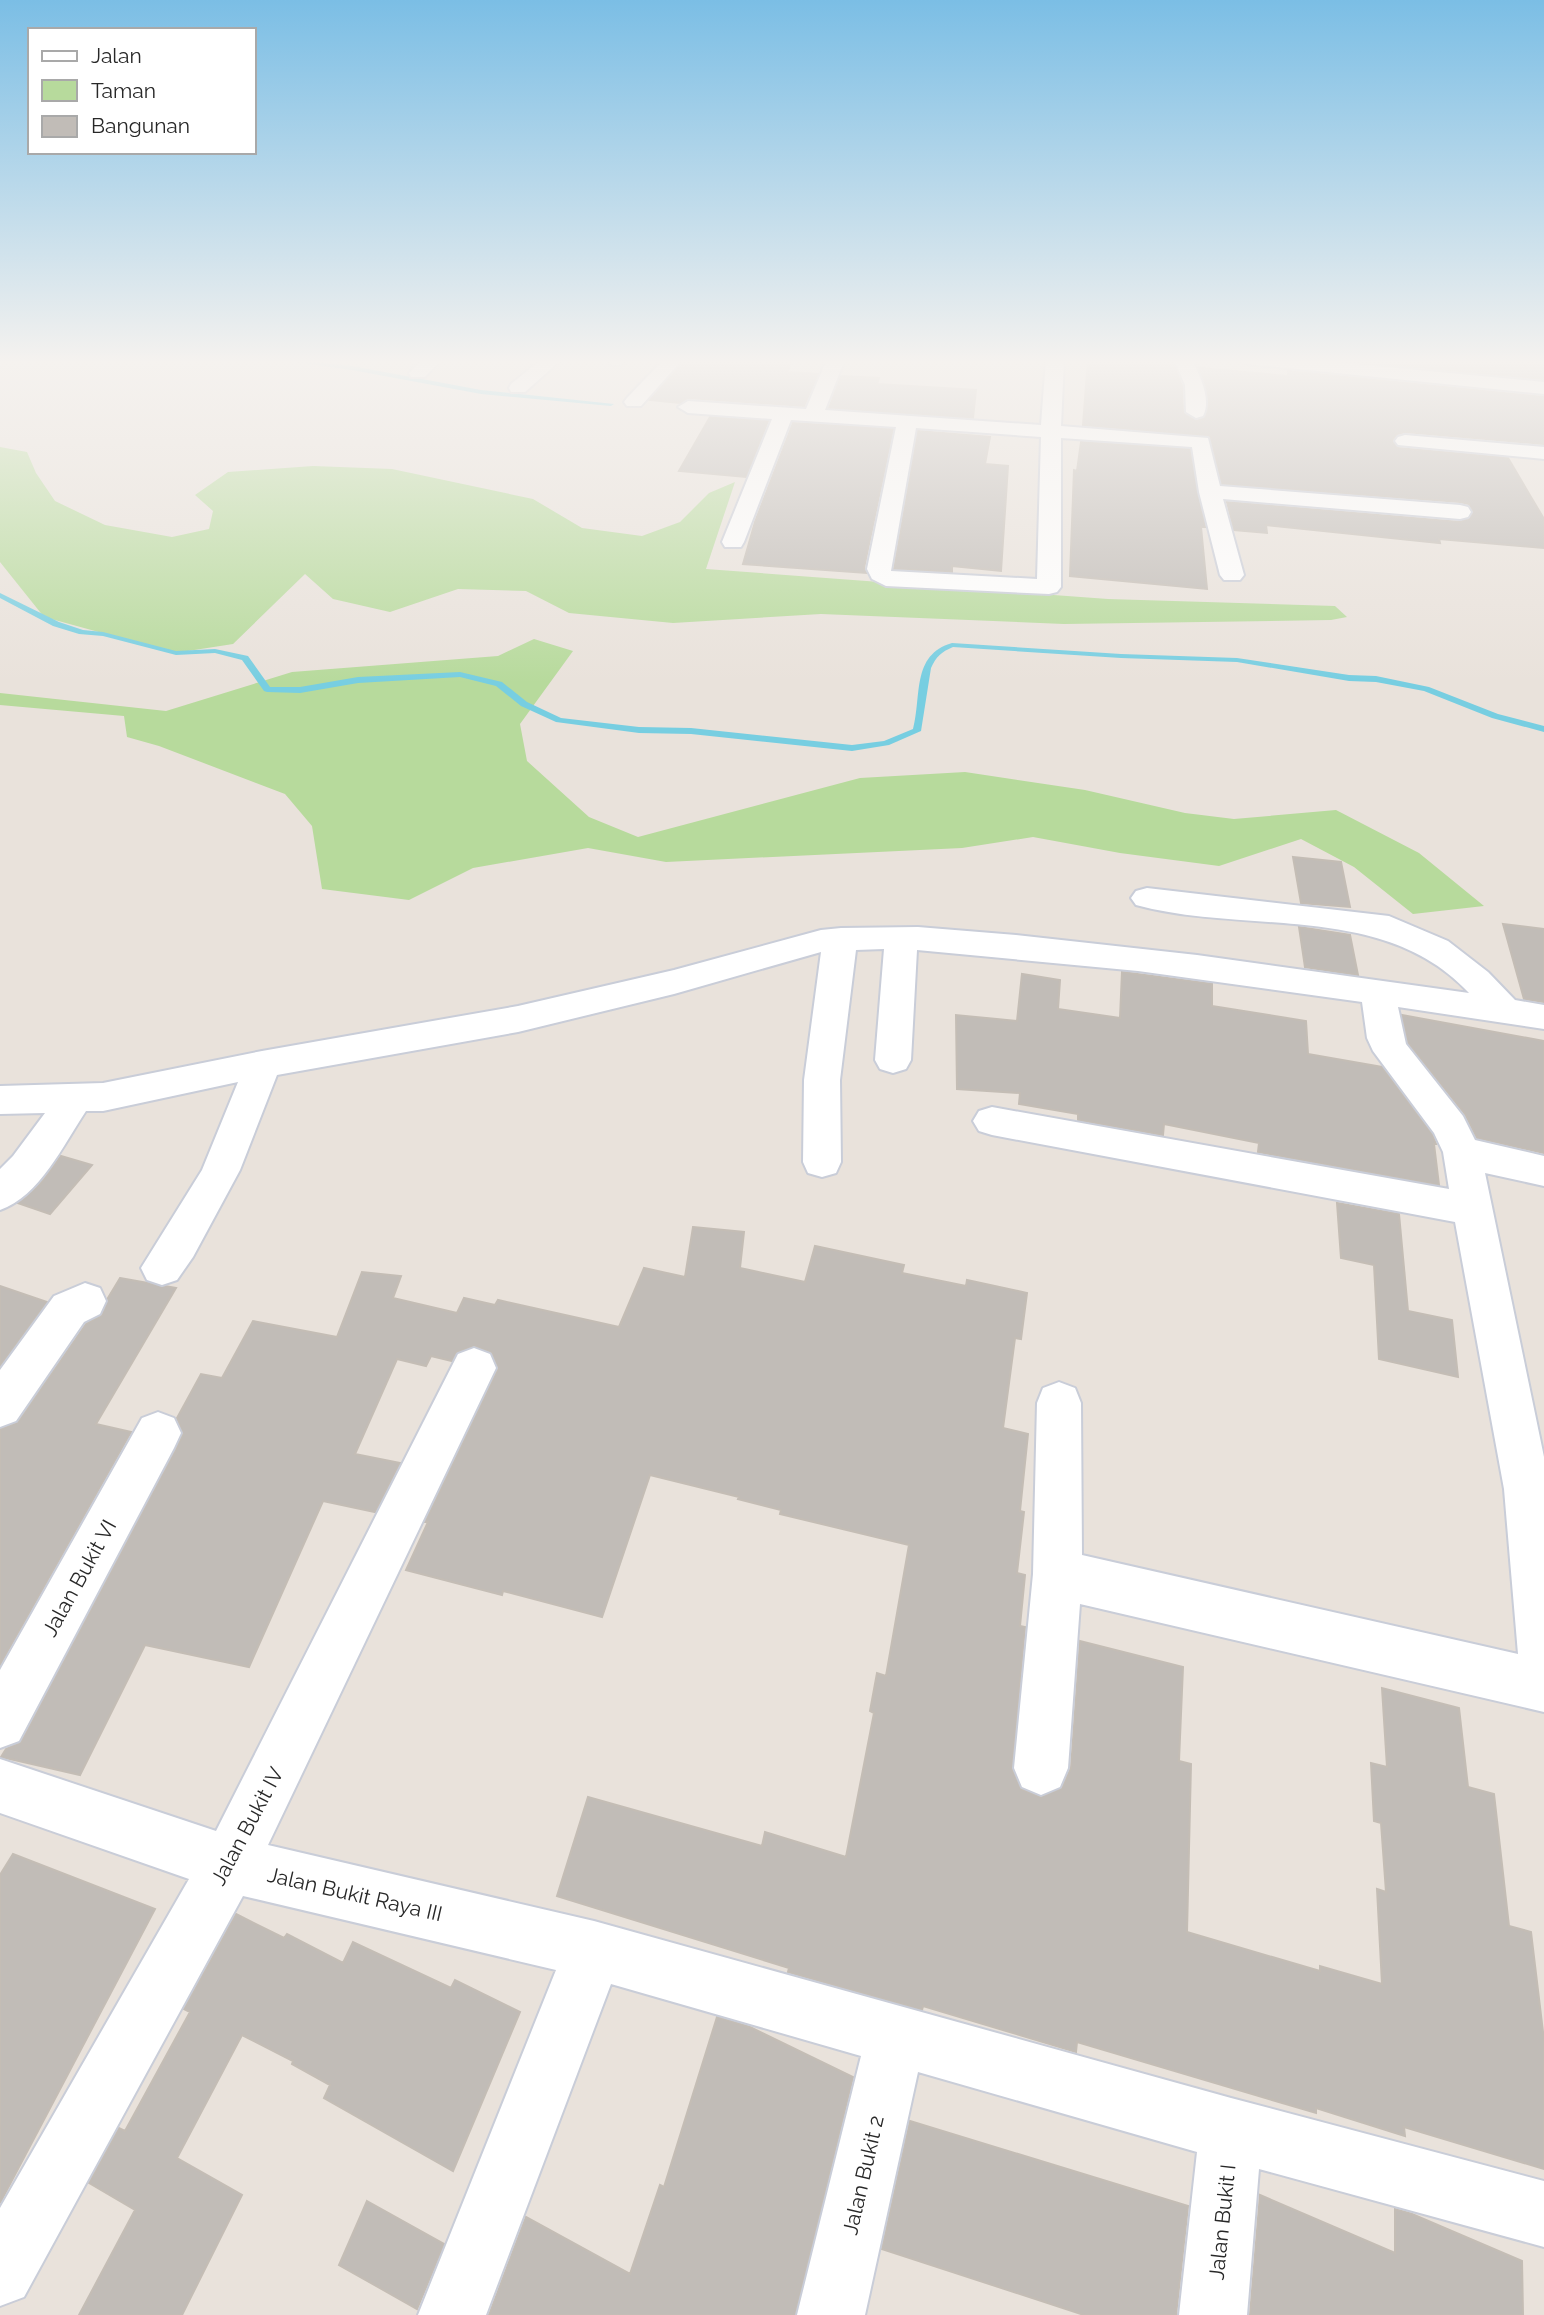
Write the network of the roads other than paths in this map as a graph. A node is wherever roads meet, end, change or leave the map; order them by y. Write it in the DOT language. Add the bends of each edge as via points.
graph roads {
  1 [pos="762,467"];
  2 [pos="898,467"];
  3 [pos="1051,467"];
  4 [pos="1206,467"];
  5 [pos="1210,492"];
  6 [pos="1460,512"];
  7 [pos="733,542"];
  8 [pos="1232,575"];
  9 [pos="1147,898"];
  10 [pos="841,939"];
  11 [pos="901,939"];
  12 [pos="1378,992"];
  13 [pos="1506,1011"];
  14 [pos="1544,1017"];
  15 [pos="894,1059"];
  16 [pos="262,1064"];
  17 [pos="75,1098"];
  18 [pos="0,1100"];
  19 [pos="992,1121"];
  20 [pos="1462,1152"];
  21 [pos="822,1162"];
  22 [pos="1544,1171"];
  23 [pos="0,1194"];
  24 [pos="1471,1209"];
  25 [pos="162,1268"];
  26 [pos="85,1301"];
  27 [pos="474,1368"];
  28 [pos="1059,1403"];
  29 [pos="0,1406"];
  30 [pos="158,1433"];
  31 [pos="1536,1492"];
  32 [pos="1058,1574"];
  33 [pos="1544,1657"];
  34 [pos="1544,1686"];
  35 [pos="0,1722"];
  36 [pos="1041,1768"];
  37 [pos="0,1786"];
  38 [pos="229,1864"];
  39 [pos="594,1950"];
  40 [pos="895,2036"];
  41 [pos="1231,2130"];
  42 [pos="1544,2214"];
  43 [pos="0,2273"];
  44 [pos="452,2315"];
  45 [pos="831,2315"];
  46 [pos="1213,2315"];
  1 -- 7 [label="street"];
  2 -- 3 [label="street" via="879,569 886,579 1049,587"];
  4 -- 5 [label="street"];
  5 -- 6 [label="street"];
  5 -- 8 [label="street"];
  9 -- 13 [label="street" via="1377,924 1436,949"];
  10 -- 11 [label="street"];
  10 -- 16 [label="street" via="517,1019"];
  10 -- 21 [label="street" via="822,1080"];
  11 -- 12 [label="street" via="1158,961"];
  11 -- 15 [label="street"];
  12 -- 13 [label="street"];
  12 -- 20 [label="street" via="1391,1051 1450,1126"];
  13 -- 14 [label="street"];
  16 -- 17 [label="street" via="103,1097"];
  16 -- 25 [label="street" via="250,1104 207,1199"];
  17 -- 18 [label="street"];
  17 -- 23 [label="street" via="27,1167"];
  19 -- 24 [label="street"];
  20 -- 22 [label="street"];
  20 -- 24 [label="street"];
  24 -- 31 [label="street"];
  26 -- 29 [label="street" via="69,1309"];
  27 -- 38 [label="street, Jalan Bukit IV"];
  28 -- 32 [label="street"];
  30 -- 35 [label="street, Jalan Bukit VI"];
  31 -- 33 [label="street"];
  32 -- 34 [label="street"];
  32 -- 36 [label="street"];
  37 -- 38 [label="street, Jalan Bukit Raya III"];
  38 -- 39 [label="street, Jalan Bukit Raya III"];
  38 -- 43 [label="street, Jalan Bukit IV"];
  39 -- 40 [label="street, Jalan Bukit Raya III"];
  39 -- 44 [label="street"];
  40 -- 41 [label="street, Jalan Bukit Raya III"];
  40 -- 45 [label="street, Jalan Bukit 2"];
  41 -- 42 [label="street, Jalan Bukit Raya III"];
  41 -- 46 [label="street, Jalan Bukit I"];
}
